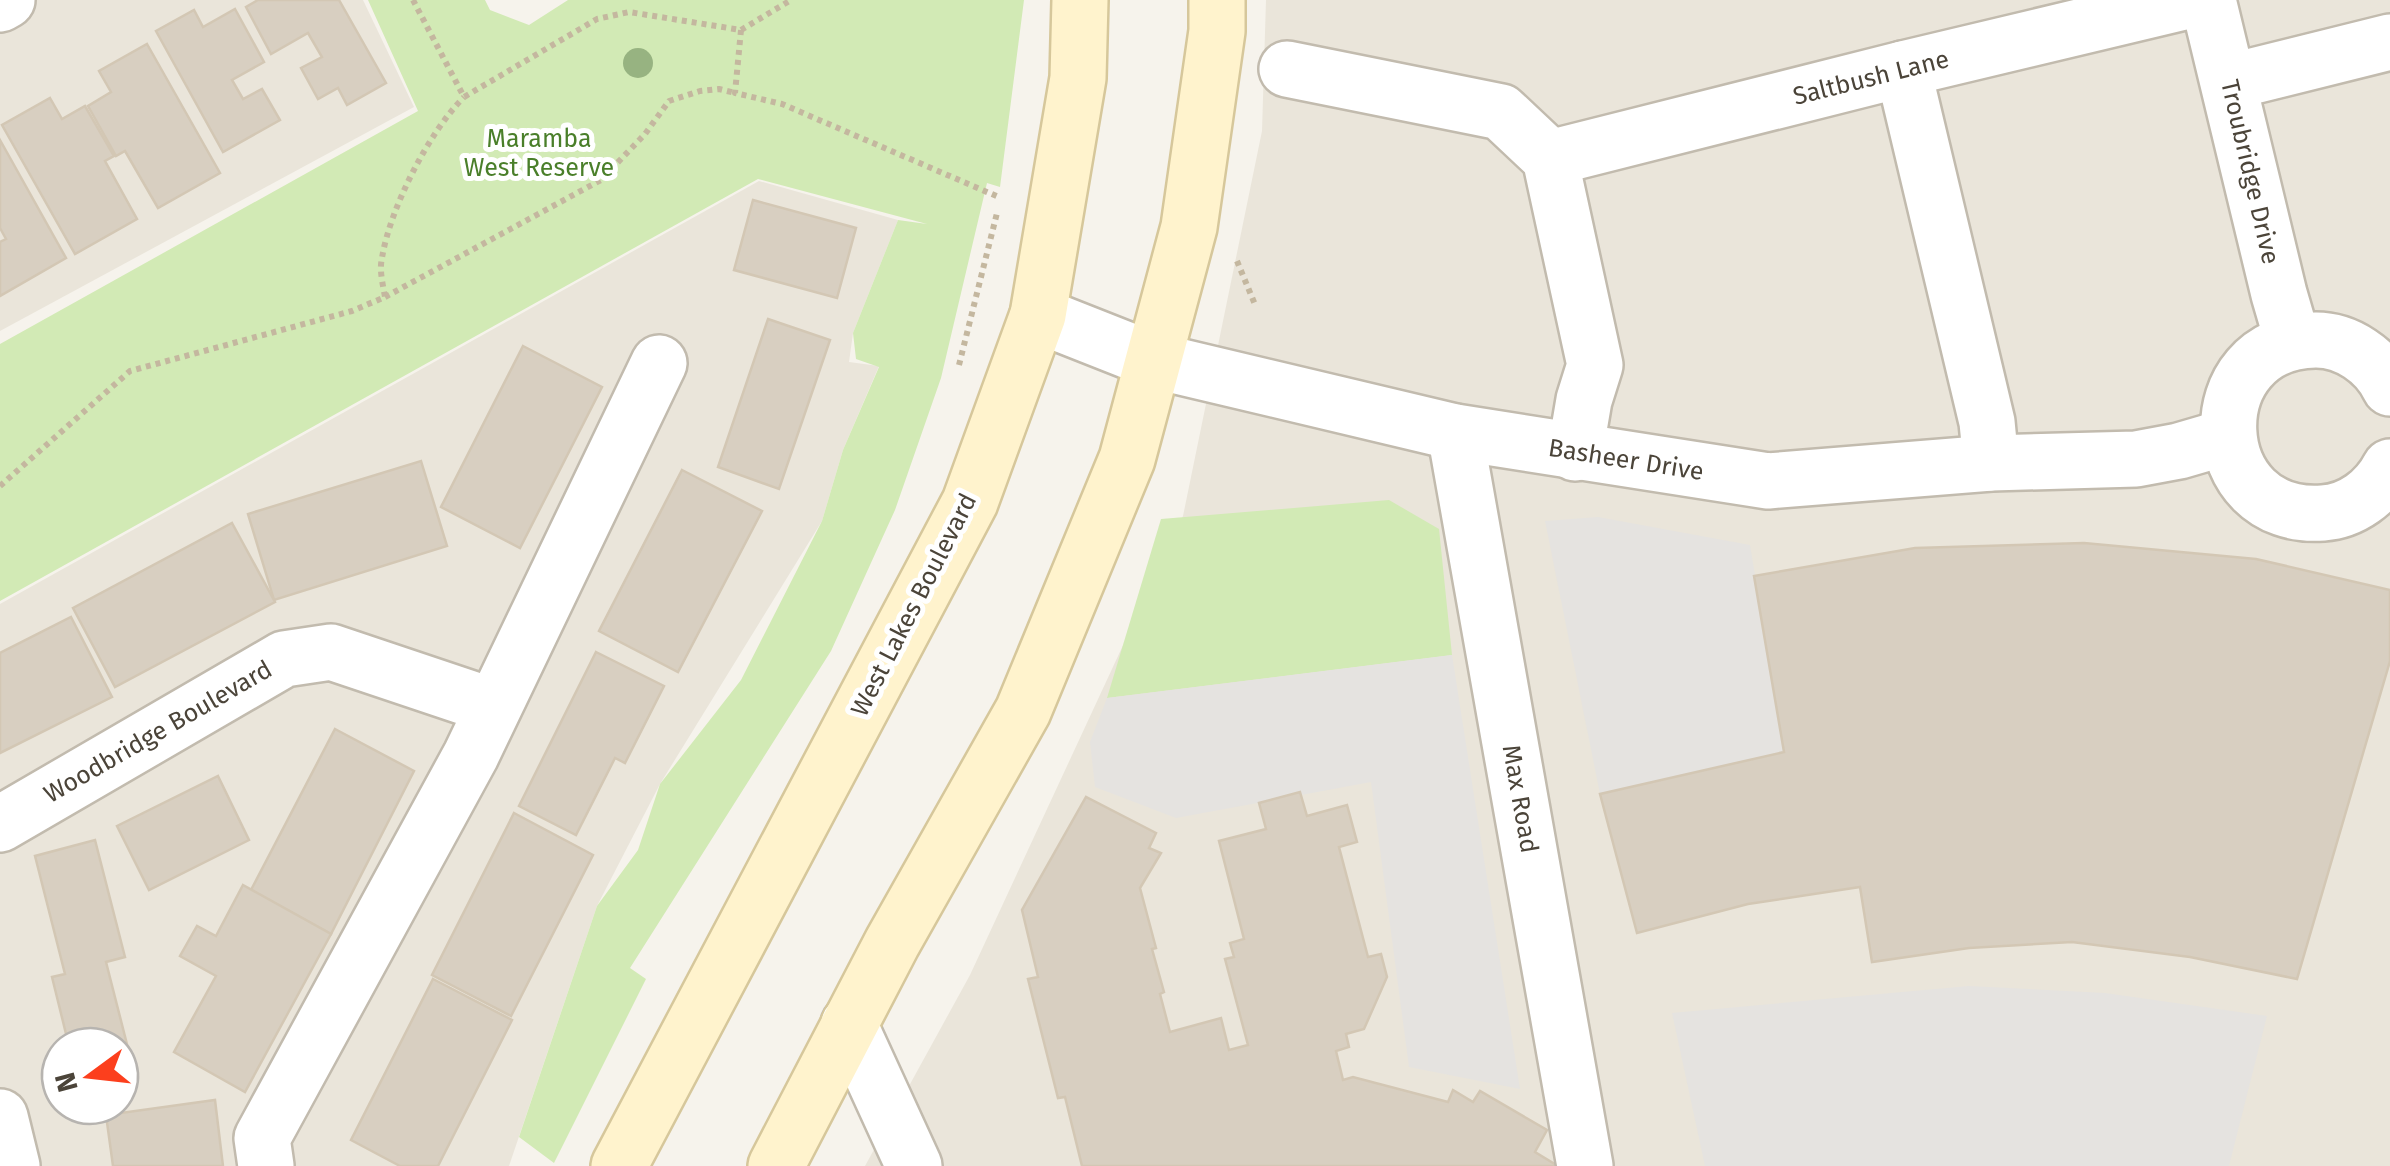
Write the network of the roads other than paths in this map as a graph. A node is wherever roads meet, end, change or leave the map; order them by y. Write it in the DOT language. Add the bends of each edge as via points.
graph roads {
  1 [pos="7,0"];
  2 [pos="1080,0"];
  3 [pos="1217,0"];
  4 [pos="2192,0"];
  5 [pos="2208,0"];
  6 [pos="0,4"];
  7 [pos="2390,42"];
  8 [pos="1287,69"];
  9 [pos="1903,69"];
  10 [pos="2229,82"];
  11 [pos="1550,158"];
  12 [pos="1038,316"];
  13 [pos="2293,342"];
  14 [pos="1152,360"];
  15 [pos="659,363"];
  16 [pos="2390,388"];
  17 [pos="1455,432"];
  18 [pos="2227,437"];
  19 [pos="1575,453"];
  20 [pos="1991,463"];
  21 [pos="2388,479"];
  22 [pos="492,706"];
  23 [pos="0,824"];
  24 [pos="850,1024"];
  25 [pos="0,1117"];
  26 [pos="786,1165"];
  27 [pos="12,1166"];
  28 [pos="266,1166"];
  29 [pos="619,1166"];
  30 [pos="914,1166"];
  31 [pos="1585,1166"];
  1 -- 6 [label="street"];
  2 -- 12 [label="main road, West Lakes Boulevard" via="1078,78"];
  3 -- 14 [label="main road" via="1189,227"];
  4 -- 9 [label="street, Saltbush Lane"];
  5 -- 10 [label="street, Troubridge Drive"];
  7 -- 10 [label="street"];
  8 -- 11 [label="street" via="1501,112"];
  9 -- 11 [label="street, Saltbush Lane"];
  9 -- 20 [label="street" via="1987,422"];
  10 -- 13 [label="street, Troubridge Drive"];
  11 -- 19 [label="street" via="1594,365"];
  12 -- 14 [label="street, Basheer Drive"];
  12 -- 29 [label="main road, West Lakes Boulevard" via="970,502"];
  13 -- 16 [label="street" via="2346,346 2368,359"];
  13 -- 18 [label="street" via="2250,368 2236,388"];
  14 -- 17 [label="street, Basheer Drive"];
  14 -- 24 [label="main road" via="1126,459 1023,711"];
  15 -- 22 [label="street"];
  17 -- 19 [label="street, Basheer Drive"];
  17 -- 31 [label="street, Max Road"];
  18 -- 20 [label="street, Basheer Drive" via="2136,459"];
  18 -- 21 [label="street" via="2252,490 2277,507 2335,512"];
  19 -- 20 [label="street, Basheer Drive" via="1768,481"];
  22 -- 23 [label="street, Woodbridge Boulevard" via="331,652 284,659"];
  22 -- 28 [label="street" via="262,1138"];
  24 -- 26 [label="main road"];
  24 -- 30 [label="street"];
  25 -- 27 [label="street"];
}
